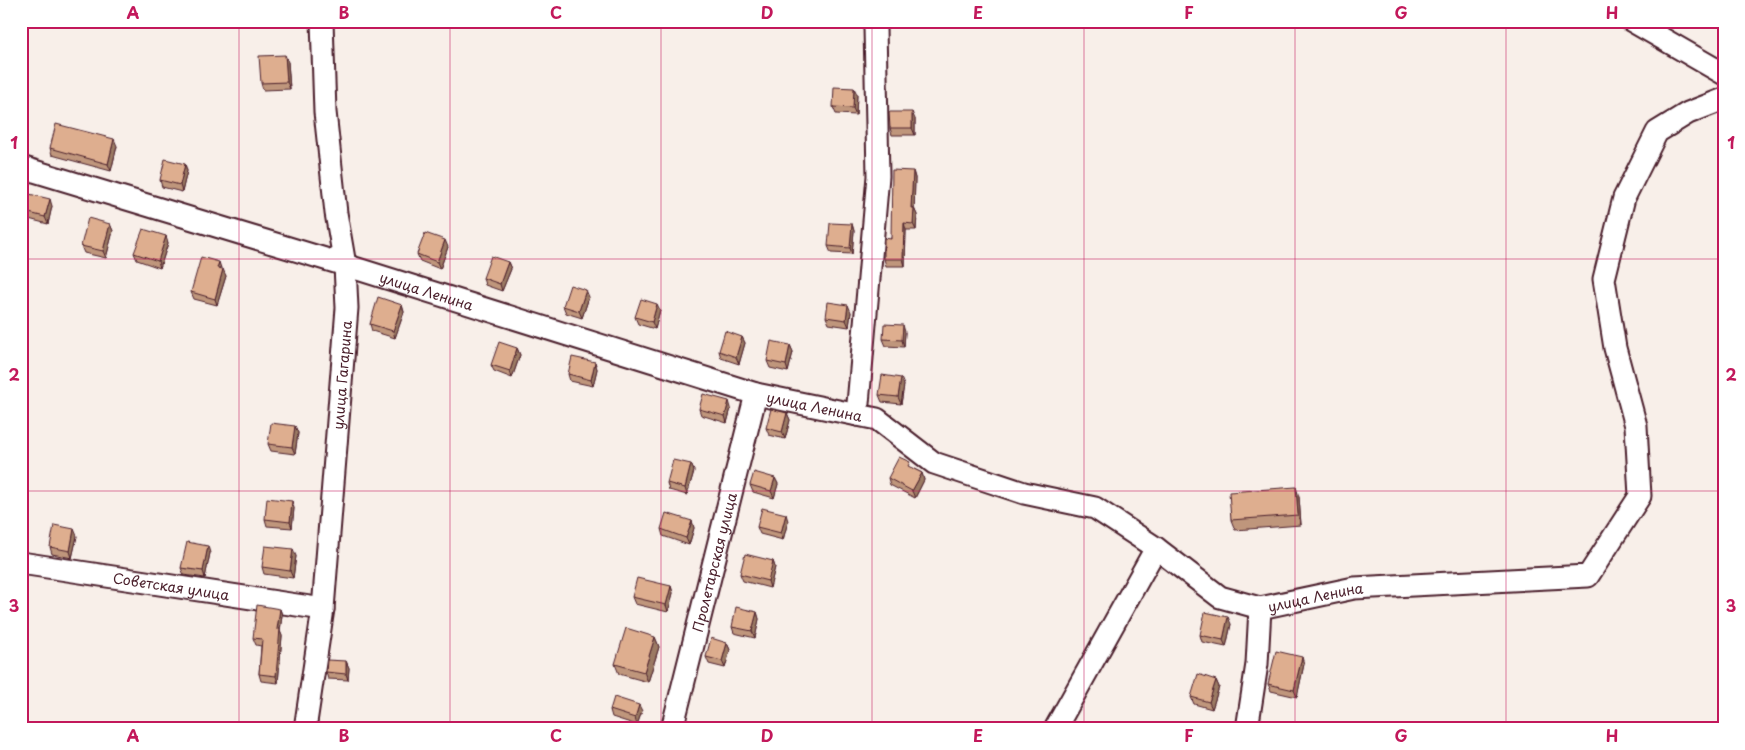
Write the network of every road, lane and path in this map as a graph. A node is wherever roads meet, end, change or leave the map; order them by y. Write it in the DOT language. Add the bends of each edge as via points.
graph roads {
  1 [pos="322,21"];
  2 [pos="872,21"];
  3 [pos="1632,21"];
  4 [pos="1724,74"];
  5 [pos="1724,99"];
  6 [pos="21,167"];
  7 [pos="345,265"];
  8 [pos="756,394"];
  9 [pos="857,415"];
  10 [pos="1156,548"];
  11 [pos="21,563"];
  12 [pos="1260,608"];
  13 [pos="323,609"];
  14 [pos="305,729"];
  15 [pos="672,729"];
  16 [pos="1055,729"];
  17 [pos="1247,729"];
  1 -- 7 [label="street, улица Гагарина" via="326,112 336,213"];
  2 -- 9 [label="street" via="875,27 878,176"];
  3 -- 4 [label="street"];
  5 -- 12 [label="street, улица Ленина" via="1688,113 1657,132 1624,198 1604,279 1615,348 1636,426 1640,496 1588,576 1354,588"];
  6 -- 7 [label="street, улица Ленина"];
  7 -- 8 [label="street, улица Ленина"];
  7 -- 13 [label="street, улица Гагарина" via="347,308"];
  8 -- 9 [label="street, улица Ленина"];
  8 -- 15 [label="street, Пролетарская улица"];
  9 -- 10 [label="street, улица Ленина" via="877,419 934,463 1024,493 1095,508"];
  10 -- 12 [label="street, улица Ленина" via="1220,597"];
  10 -- 16 [label="street"];
  11 -- 13 [label="street, Советская улица"];
  12 -- 17 [label="street" via="1257,664"];
  13 -- 14 [label="street, улица Гагарина"];
}
